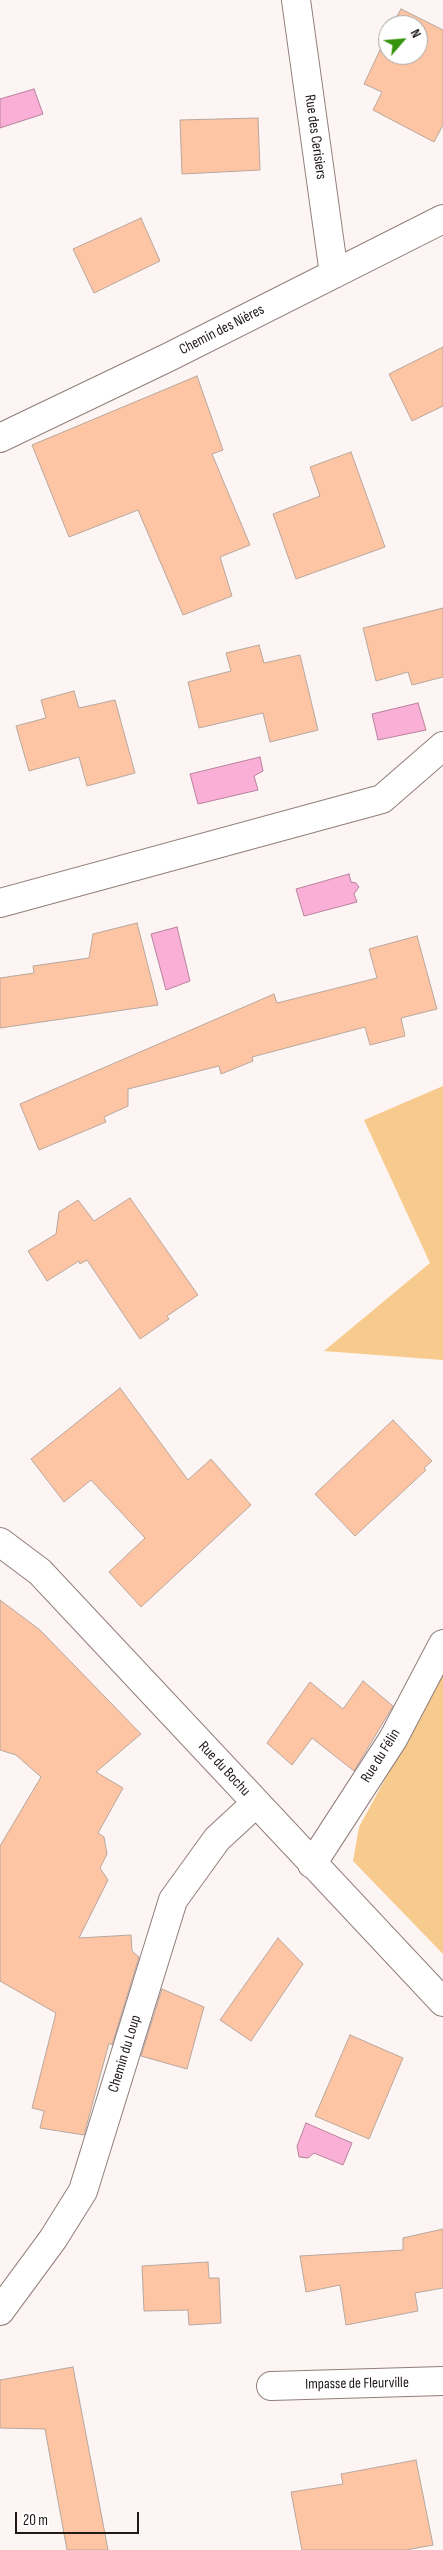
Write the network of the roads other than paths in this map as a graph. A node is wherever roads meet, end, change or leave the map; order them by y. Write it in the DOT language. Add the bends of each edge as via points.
graph roads {
  1 [pos="296,0"];
  2 [pos="443,219"];
  3 [pos="334,274"];
  4 [pos="0,438"];
  5 [pos="443,746"];
  6 [pos="0,903"];
  7 [pos="0,1542"];
  8 [pos="443,1644"];
  9 [pos="256,1803"];
  10 [pos="312,1864"];
  11 [pos="443,2002"];
  12 [pos="0,2311"];
  13 [pos="443,2382"];
  14 [pos="271,2386"];
  1 -- 3 [label="street, Rue des Cerisiers"];
  2 -- 3 [label="street, Chemin des Nières"];
  3 -- 4 [label="street, Chemin des Nières"];
  5 -- 6 [label="street" via="382,798"];
  7 -- 9 [label="street, Rue du Bochu" via="40,1572"];
  8 -- 10 [label="street, Rue du Félin" via="393,1739"];
  9 -- 10 [label="street, Rue du Bochu"];
  9 -- 12 [label="street, Chemin du Loup" via="217,1839 173,1900 83,2191 53,2239"];
  10 -- 11 [label="street, Rue du Bochu"];
  13 -- 14 [label="street, Impasse de Fleurville"];
}
